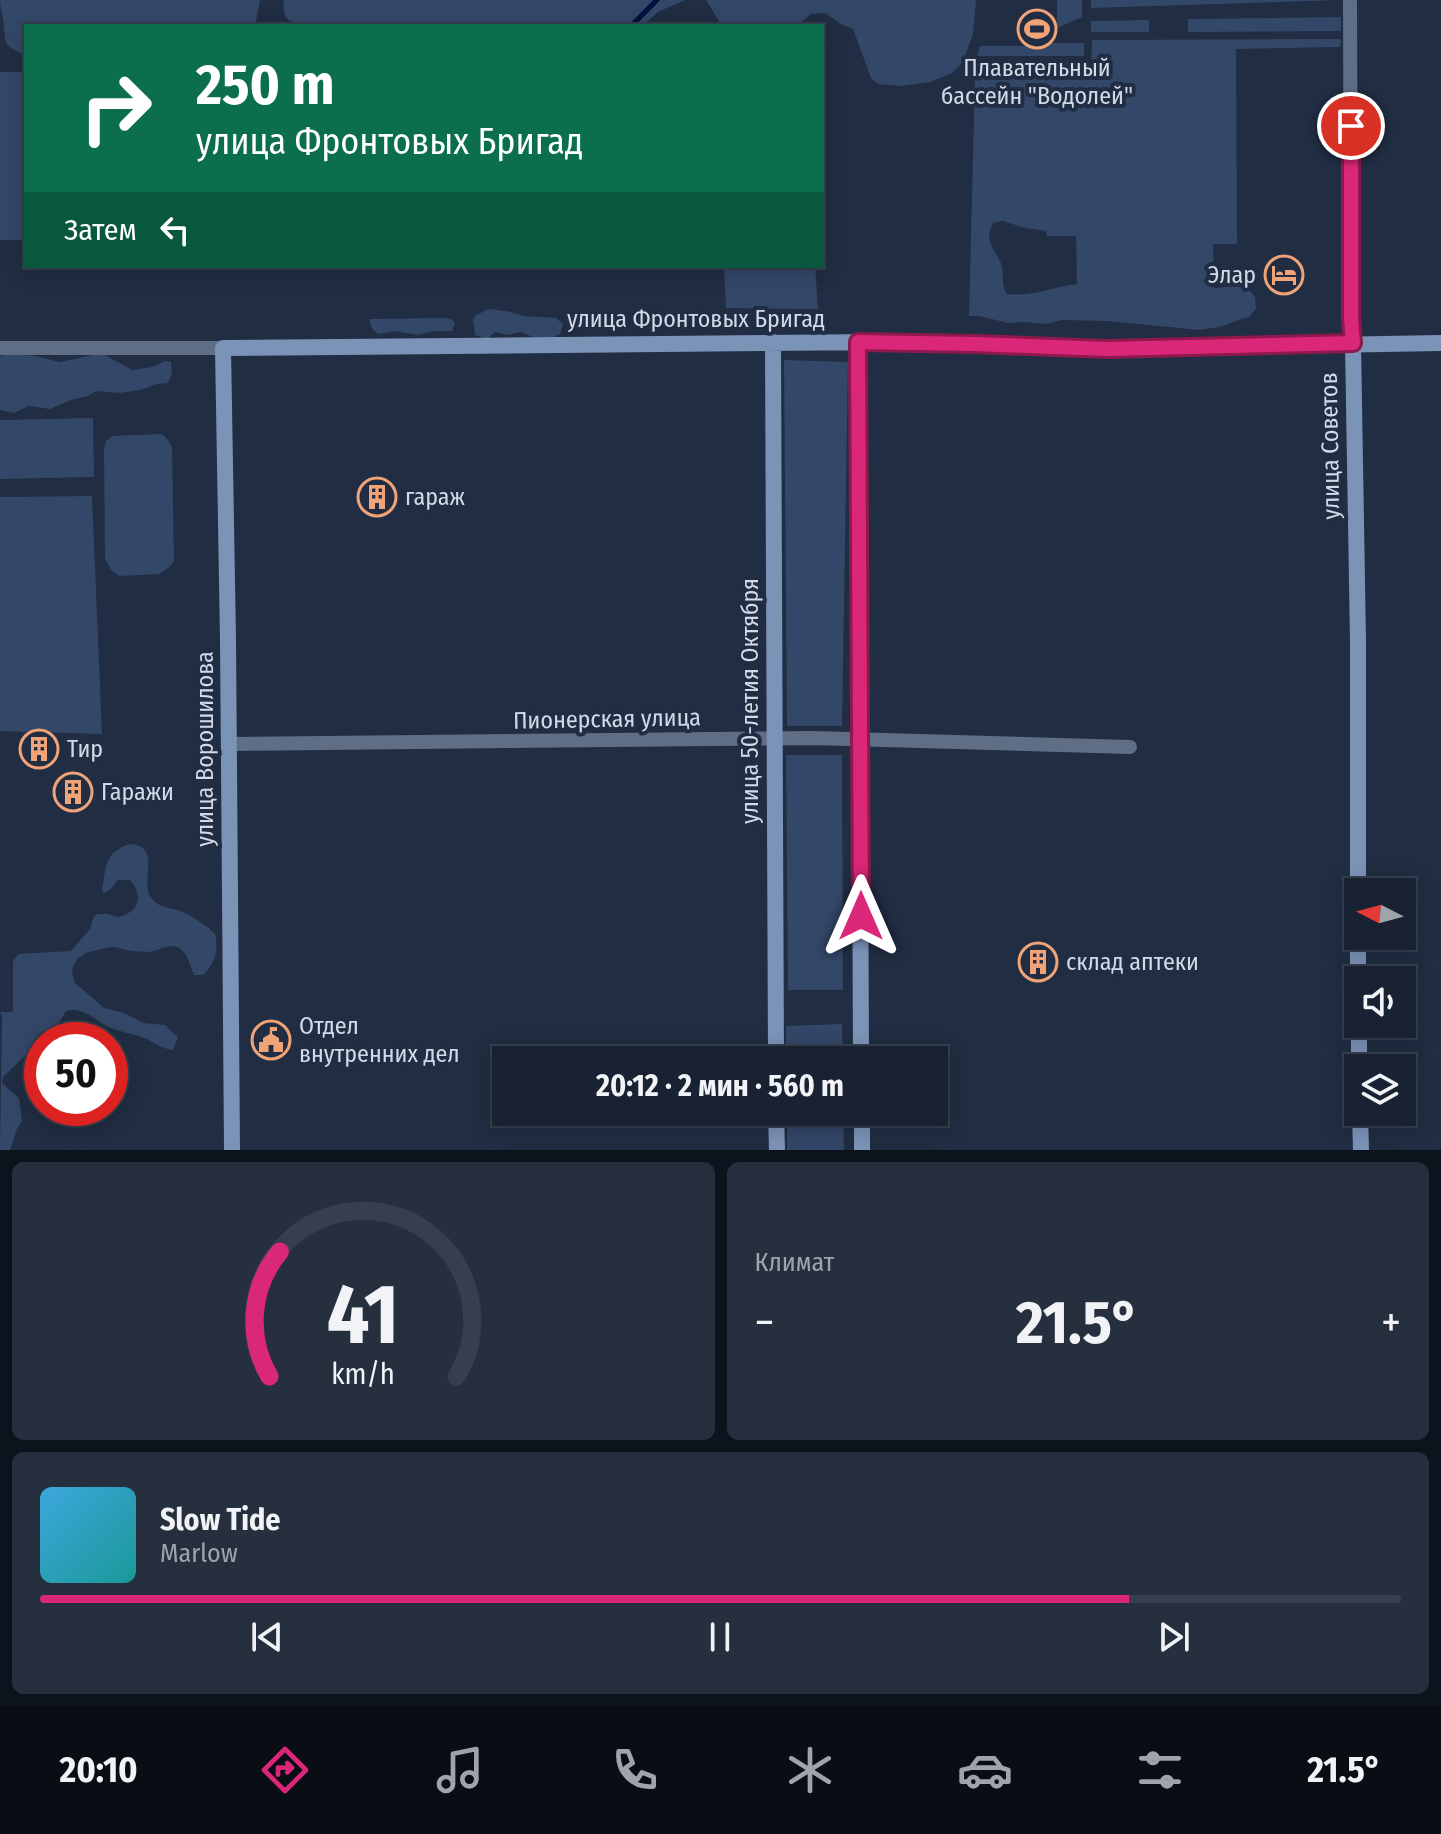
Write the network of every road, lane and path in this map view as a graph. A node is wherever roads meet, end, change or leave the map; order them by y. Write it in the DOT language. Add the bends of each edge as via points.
graph roads {
  1 [pos="1350,0"];
  2 [pos="773,342"];
  3 [pos="858,342"];
  4 [pos="1353,343"];
  5 [pos="1441,343"];
  6 [pos="0,348"];
  7 [pos="223,348"];
  8 [pos="774,739"];
  9 [pos="860,739"];
  10 [pos="228,744"];
  11 [pos="1130,747"];
  12 [pos="1358,878"];
  13 [pos="776,1046"];
  14 [pos="861,1046"];
  15 [pos="776,1126"];
  16 [pos="862,1126"];
  17 [pos="1360,1126"];
  18 [pos="232,1150"];
  19 [pos="777,1150"];
  20 [pos="862,1150"];
  21 [pos="1361,1150"];
  1 -- 4 [label="street, улица Советов"];
  2 -- 3 [label="main road, улица Фронтовых Бригад"];
  2 -- 7 [label="main road, улица Фронтовых Бригад"];
  2 -- 8 [label="main road, улица 50-летия Октября"];
  3 -- 4 [label="main road, улица Фронтовых Бригад" via="1107,349"];
  3 -- 9 [label="main road"];
  4 -- 5 [label="main road, улица Фронтовых Бригад"];
  4 -- 12 [label="main road, улица Советов"];
  6 -- 7 [label="street, улица Фронтовых Бригад"];
  7 -- 10 [label="main road, улица Ворошилова"];
  8 -- 9 [label="street, Пионерская улица"];
  8 -- 10 [label="street, Пионерская улица"];
  8 -- 13 [label="main road, улица 50-летия Октября"];
  9 -- 11 [label="street, Пионерская улица"];
  9 -- 14 [label="main road"];
  10 -- 18 [label="main road, улица Ворошилова"];
  15 -- 19 [label="main road"];
  16 -- 20 [label="main road"];
  17 -- 21 [label="main road"];
}
